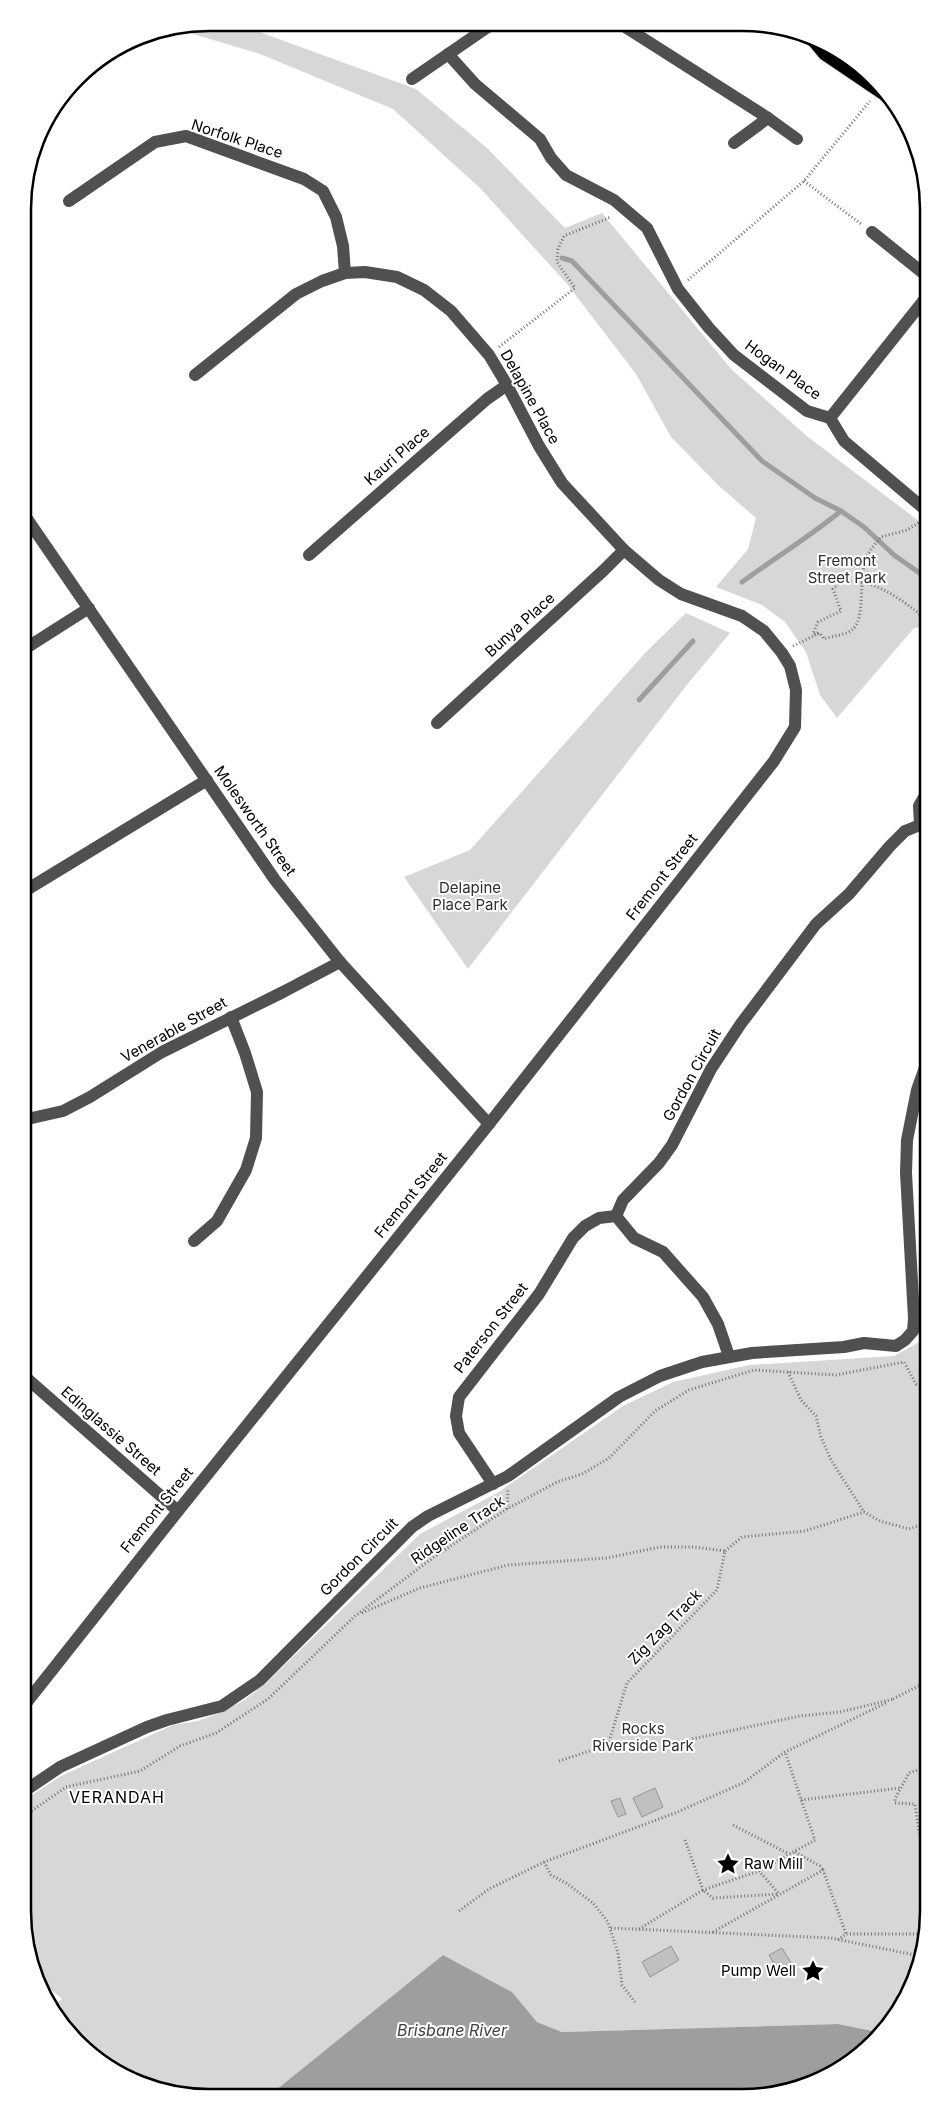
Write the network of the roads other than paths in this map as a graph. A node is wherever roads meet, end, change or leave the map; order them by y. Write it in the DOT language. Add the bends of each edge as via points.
graph roads {
  1 [pos="481,31"];
  2 [pos="632,31"];
  3 [pos="821,50"];
  4 [pos="448,54"];
  5 [pos="412,78"];
  6 [pos="870,85"];
  7 [pos="768,118"];
  8 [pos="797,140"];
  9 [pos="734,143"];
  10 [pos="69,200"];
  11 [pos="872,232"];
  12 [pos="920,271"];
  13 [pos="344,273"];
  14 [pos="920,305"];
  15 [pos="195,375"];
  16 [pos="508,386"];
  17 [pos="830,418"];
  18 [pos="920,511"];
  19 [pos="31,525"];
  20 [pos="624,550"];
  21 [pos="309,554"];
  22 [pos="89,608"];
  23 [pos="31,645"];
  24 [pos="796,690"];
  25 [pos="437,723"];
  26 [pos="207,780"];
  27 [pos="920,826"];
  28 [pos="31,887"];
  29 [pos="340,962"];
  30 [pos="231,1017"];
  31 [pos="920,1082"];
  32 [pos="31,1118"];
  33 [pos="489,1124"];
  34 [pos="616,1216"];
  35 [pos="194,1241"];
  36 [pos="729,1356"];
  37 [pos="31,1382"];
  38 [pos="493,1484"];
  39 [pos="178,1511"];
  40 [pos="31,1696"];
  41 [pos="31,1786"];
  1 -- 4 [label="street"];
  2 -- 7 [label="street"];
  3 -- 6 [label="main road"];
  4 -- 5 [label="street"];
  4 -- 17 [label="street, Hogan Place" via="475,84 540,139 566,175 614,200 647,228 678,289 734,355 807,411"];
  7 -- 8 [label="street"];
  7 -- 9 [label="street"];
  10 -- 13 [label="street, Norfolk Place" via="155,142 186,136 304,179 323,191 336,217 343,246"];
  11 -- 12 [label="street"];
  13 -- 15 [label="street, Delapine Place" via="296,294"];
  13 -- 16 [label="street, Delapine Place" via="365,272 397,277 424,290 451,312 489,355"];
  14 -- 17 [label="street"];
  16 -- 20 [label="street, Delapine Place" via="562,483"];
  16 -- 21 [label="street, Kauri Place" via="486,399"];
  17 -- 18 [label="street, Hogan Place" via="844,442"];
  19 -- 22 [label="street, Molesworth Street"];
  20 -- 24 [label="street, Delapine Place" via="681,594 742,616 764,631 790,666"];
  20 -- 25 [label="street, Bunya Place"];
  22 -- 23 [label="street"];
  22 -- 26 [label="street, Molesworth Street"];
  24 -- 33 [label="street, Fremont Street" via="795,727 774,761"];
  26 -- 28 [label="street"];
  26 -- 29 [label="street, Molesworth Street" via="275,880"];
  27 -- 34 [label="street, Gordon Circuit" via="906,831 890,846 850,894 816,924 740,1025 712,1069 672,1145 623,1200"];
  29 -- 30 [label="street, Venerable Street"];
  29 -- 33 [label="street, Molesworth Street"];
  30 -- 32 [label="street, Venerable Street" via="162,1052 63,1111"];
  30 -- 35 [label="street" via="257,1092 256,1138 246,1170 217,1221"];
  31 -- 36 [label="street, Gordon Circuit" via="907,1148 906,1174 913,1330 896,1346 864,1343"];
  33 -- 39 [label="street, Fremont Street"];
  34 -- 36 [label="street" via="634,1238 663,1252 703,1297 718,1324"];
  34 -- 38 [label="street, Paterson Street" via="599,1218 573,1238 539,1294 459,1397 456,1416 459,1433"];
  36 -- 38 [label="street, Gordon Circuit" via="660,1376 619,1397"];
  37 -- 39 [label="street, Edinglassie Street"];
  38 -- 41 [label="street, Gordon Circuit" via="412,1527 260,1680 240,1695 222,1706 146,1727 60,1767"];
  39 -- 40 [label="street, Fremont Street"];
}
